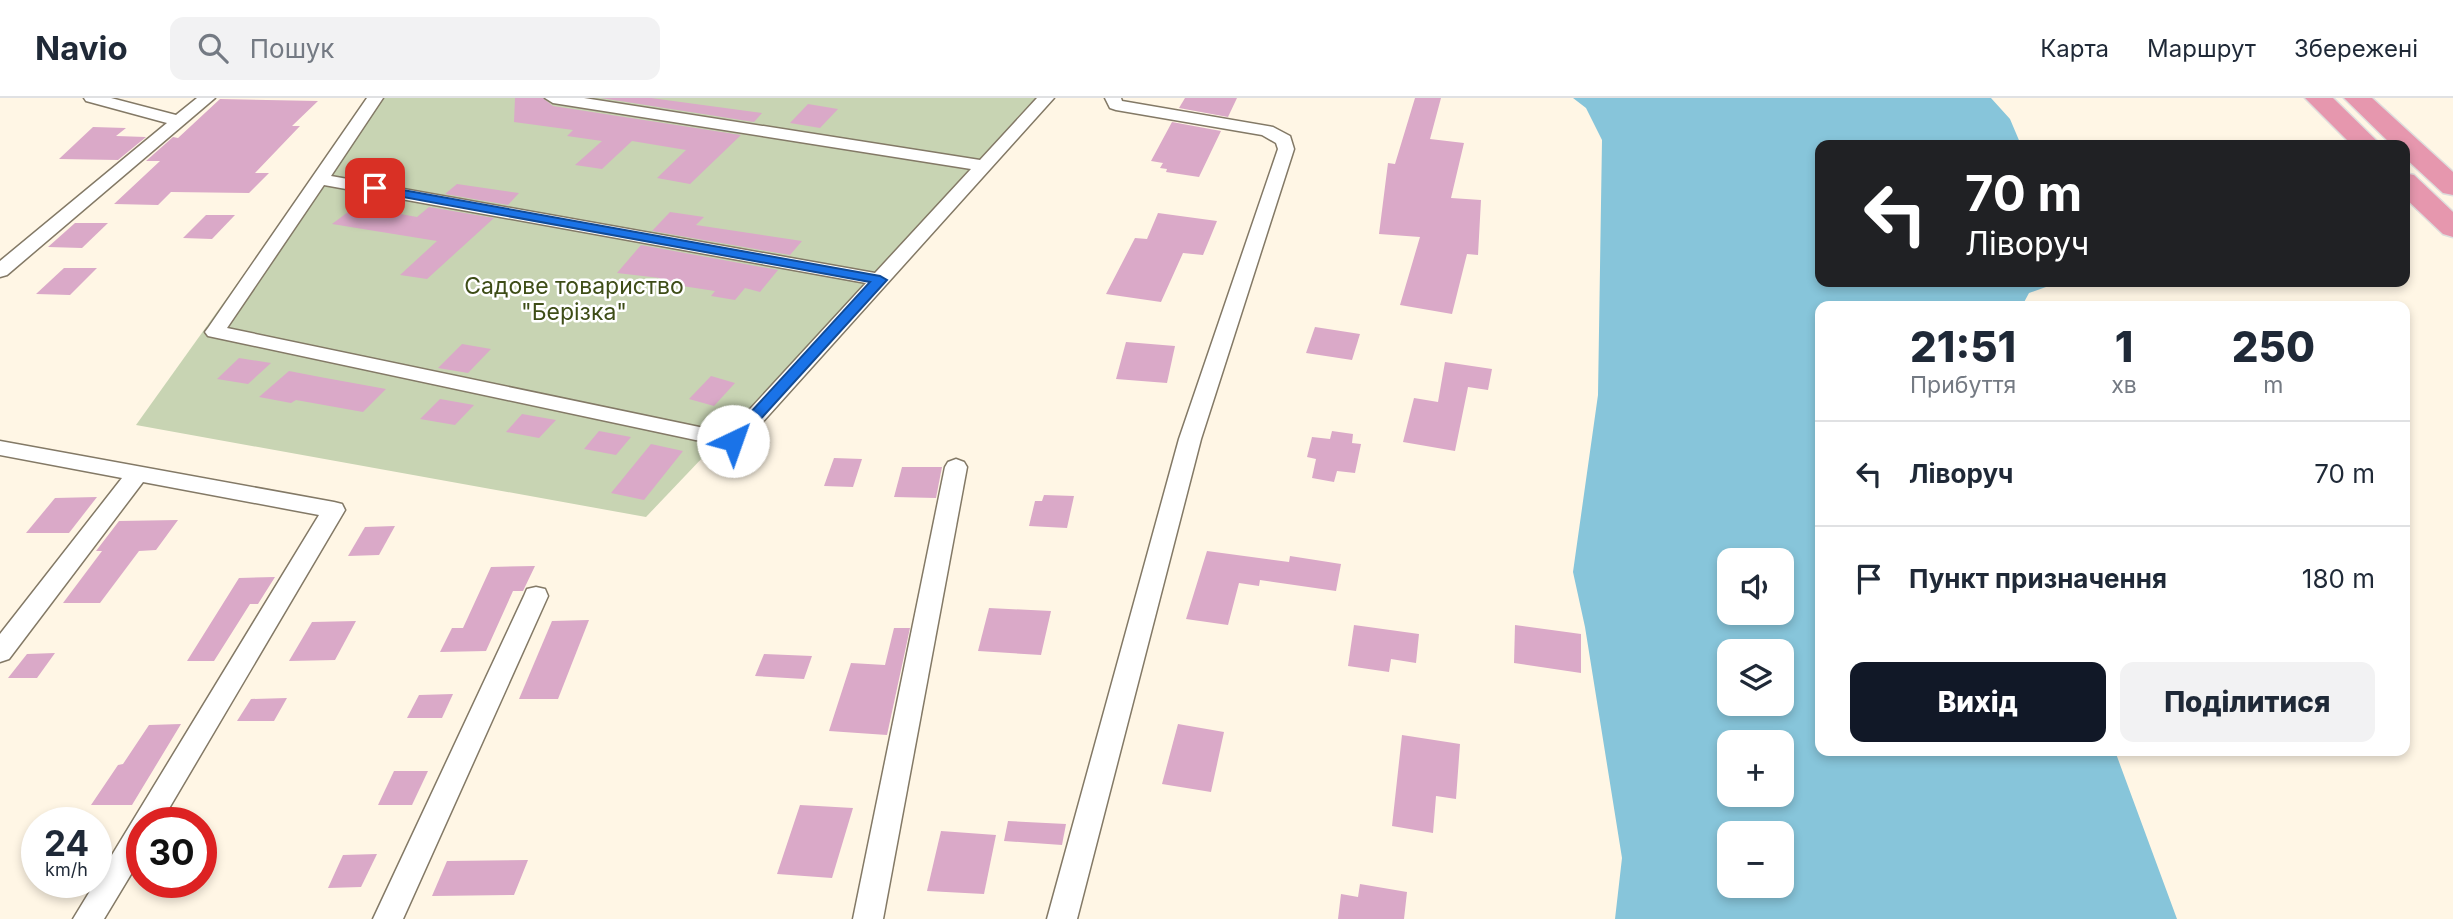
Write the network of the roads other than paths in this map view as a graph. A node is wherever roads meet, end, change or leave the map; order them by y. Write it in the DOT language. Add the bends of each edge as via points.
graph roads {
  1 [pos="92,98"];
  2 [pos="207,98"];
  3 [pos="375,98"];
  4 [pos="553,98"];
  5 [pos="1046,98"];
  6 [pos="1113,98"];
  7 [pos="2318,98"];
  8 [pos="2357,98"];
  9 [pos="179,121"];
  10 [pos="2362,140"];
  11 [pos="2402,140"];
  12 [pos="2410,147"];
  13 [pos="984,166"];
  14 [pos="321,179"];
  15 [pos="2410,187"];
  16 [pos="2453,187"];
  17 [pos="2453,228"];
  18 [pos="0,271"];
  19 [pos="880,280"];
  20 [pos="0,447"];
  21 [pos="956,467"];
  22 [pos="138,473"];
  23 [pos="536,596"];
  24 [pos="0,652"];
  25 [pos="155,807"];
  26 [pos="126,856"];
  27 [pos="88,919"];
  28 [pos="388,919"];
  29 [pos="868,919"];
  30 [pos="1062,919"];
  1 -- 9 [label="street"];
  2 -- 9 [label="street"];
  3 -- 14 [label="street"];
  4 -- 13 [label="street"];
  5 -- 13 [label="street"];
  6 -- 30 [label="street" via="1116,105 1266,131 1284,140 1286,149 1190,439"];
  7 -- 10 [label="main road"];
  8 -- 11 [label="main road"];
  9 -- 18 [label="street"];
  12 -- 16 [label="main road"];
  13 -- 19 [label="street"];
  14 -- 19 [label="street"];
  14 -- 19 [label="street" via="215,332 733,441"];
  15 -- 17 [label="main road"];
  20 -- 22 [label="street"];
  21 -- 29 [label="street"];
  22 -- 24 [label="street"];
  22 -- 25 [label="street" via="334,510"];
  23 -- 28 [label="street"];
  26 -- 27 [label="street"];
}
